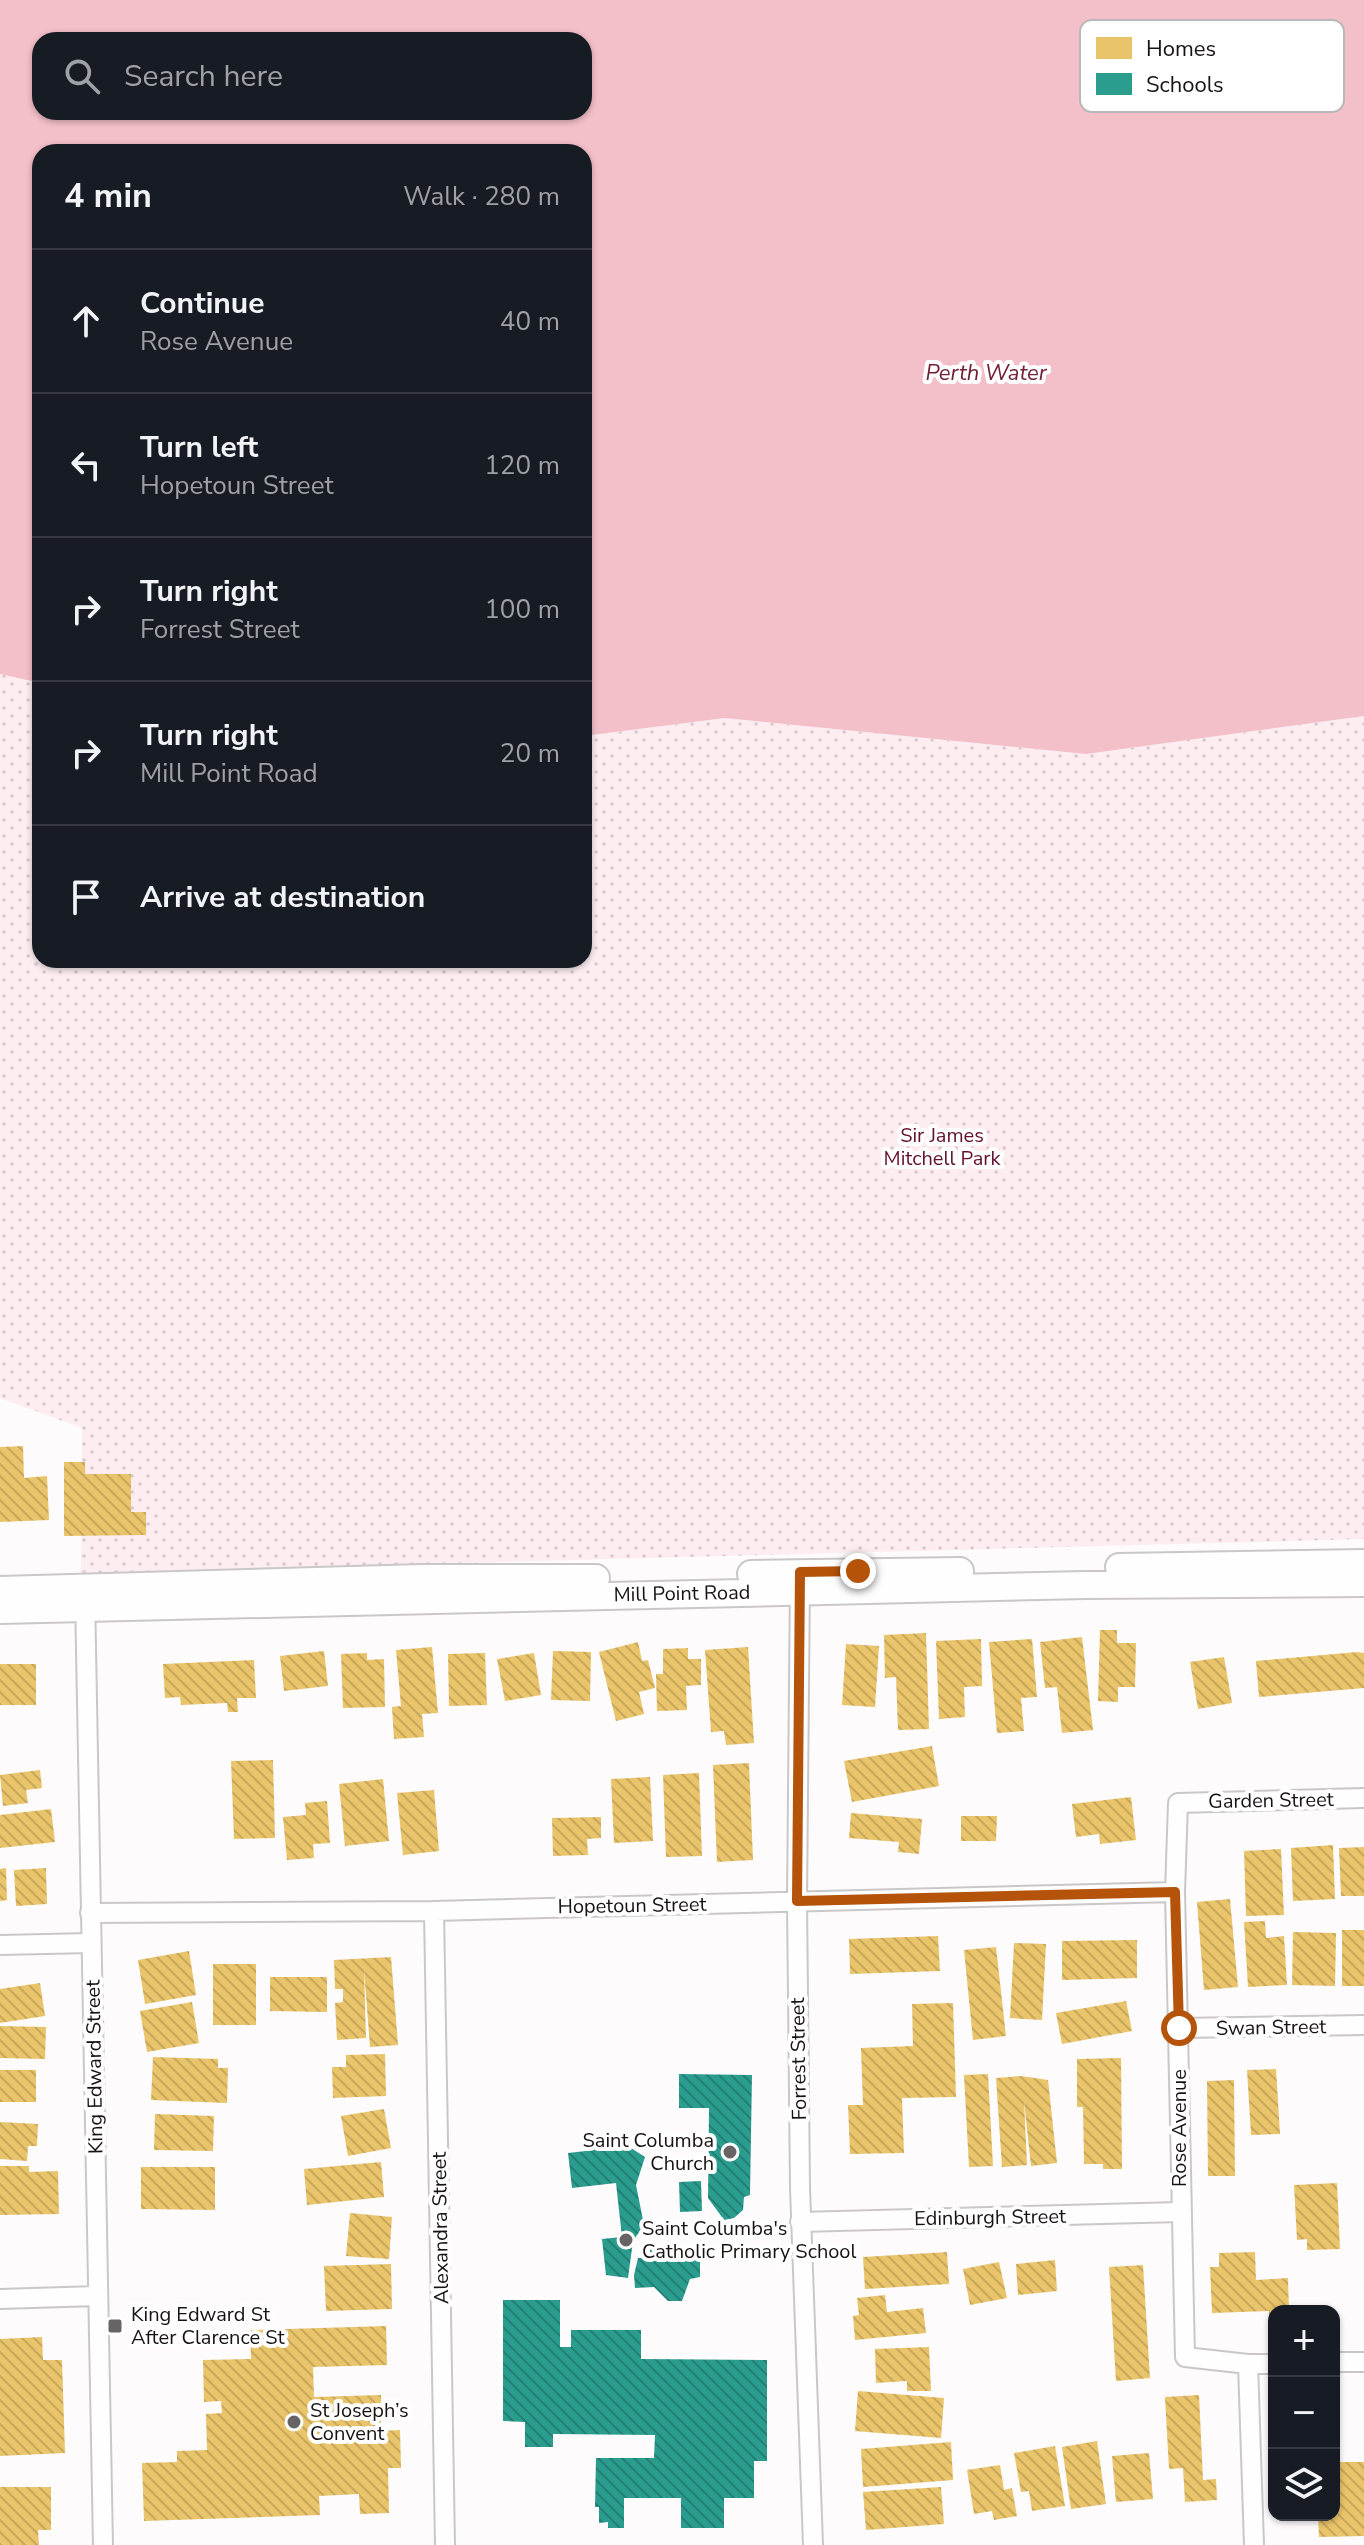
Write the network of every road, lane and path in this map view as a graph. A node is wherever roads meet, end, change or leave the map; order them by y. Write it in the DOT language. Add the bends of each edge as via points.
graph roads {
  1 [pos="1364,1563"];
  2 [pos="800,1581"];
  3 [pos="1364,1583"];
  4 [pos="0,1590"];
  5 [pos="85,1598"];
  6 [pos="0,1610"];
  7 [pos="1364,1798"];
  8 [pos="1178,1803"];
  9 [pos="1175,1892"];
  10 [pos="797,1901"];
  11 [pos="434,1911"];
  12 [pos="90,1913"];
  13 [pos="91,1943"];
  14 [pos="0,1945"];
  15 [pos="1364,2025"];
  16 [pos="1179,2028"];
  17 [pos="1180,2212"];
  18 [pos="800,2222"];
  19 [pos="97,2296"];
  20 [pos="0,2299"];
  21 [pos="1340,2362"];
  22 [pos="1364,2362"];
  23 [pos="1248,2364"];
  24 [pos="1268,2364"];
  25 [pos="103,2545"];
  26 [pos="445,2545"];
  27 [pos="813,2545"];
  28 [pos="1254,2545"];
  1 -- 2 [label="main road, Mill Point Road"];
  2 -- 3 [label="main road, Mill Point Road"];
  2 -- 5 [label="main road, Mill Point Road" via="422,1578"];
  2 -- 10 [label="street, Forrest Street"];
  4 -- 5 [label="main road, Mill Point Road"];
  5 -- 6 [label="main road, Mill Point Road"];
  5 -- 12 [label="street, King Edward Street"];
  7 -- 8 [label="street, Garden Street"];
  8 -- 9 [label="street, Rose Avenue"];
  9 -- 10 [label="street, Hopetoun Street"];
  9 -- 16 [label="street, Rose Avenue"];
  10 -- 11 [label="street, Hopetoun Street"];
  10 -- 18 [label="street, Forrest Street"];
  11 -- 12 [label="street, Hopetoun Street"];
  11 -- 26 [label="street, Alexandra Street"];
  12 -- 13 [label="street, King Edward Street"];
  13 -- 14 [label="street"];
  13 -- 19 [label="street, King Edward Street"];
  15 -- 16 [label="street, Swan Street"];
  16 -- 17 [label="street, Rose Avenue"];
  17 -- 18 [label="street, Edinburgh Street"];
  17 -- 23 [label="street, Rose Avenue" via="1185,2357"];
  18 -- 27 [label="street, Forrest Street"];
  19 -- 20 [label="street"];
  19 -- 25 [label="street, King Edward Street"];
  21 -- 22 [label="street"];
  23 -- 24 [label="street"];
  23 -- 28 [label="street"];
}
